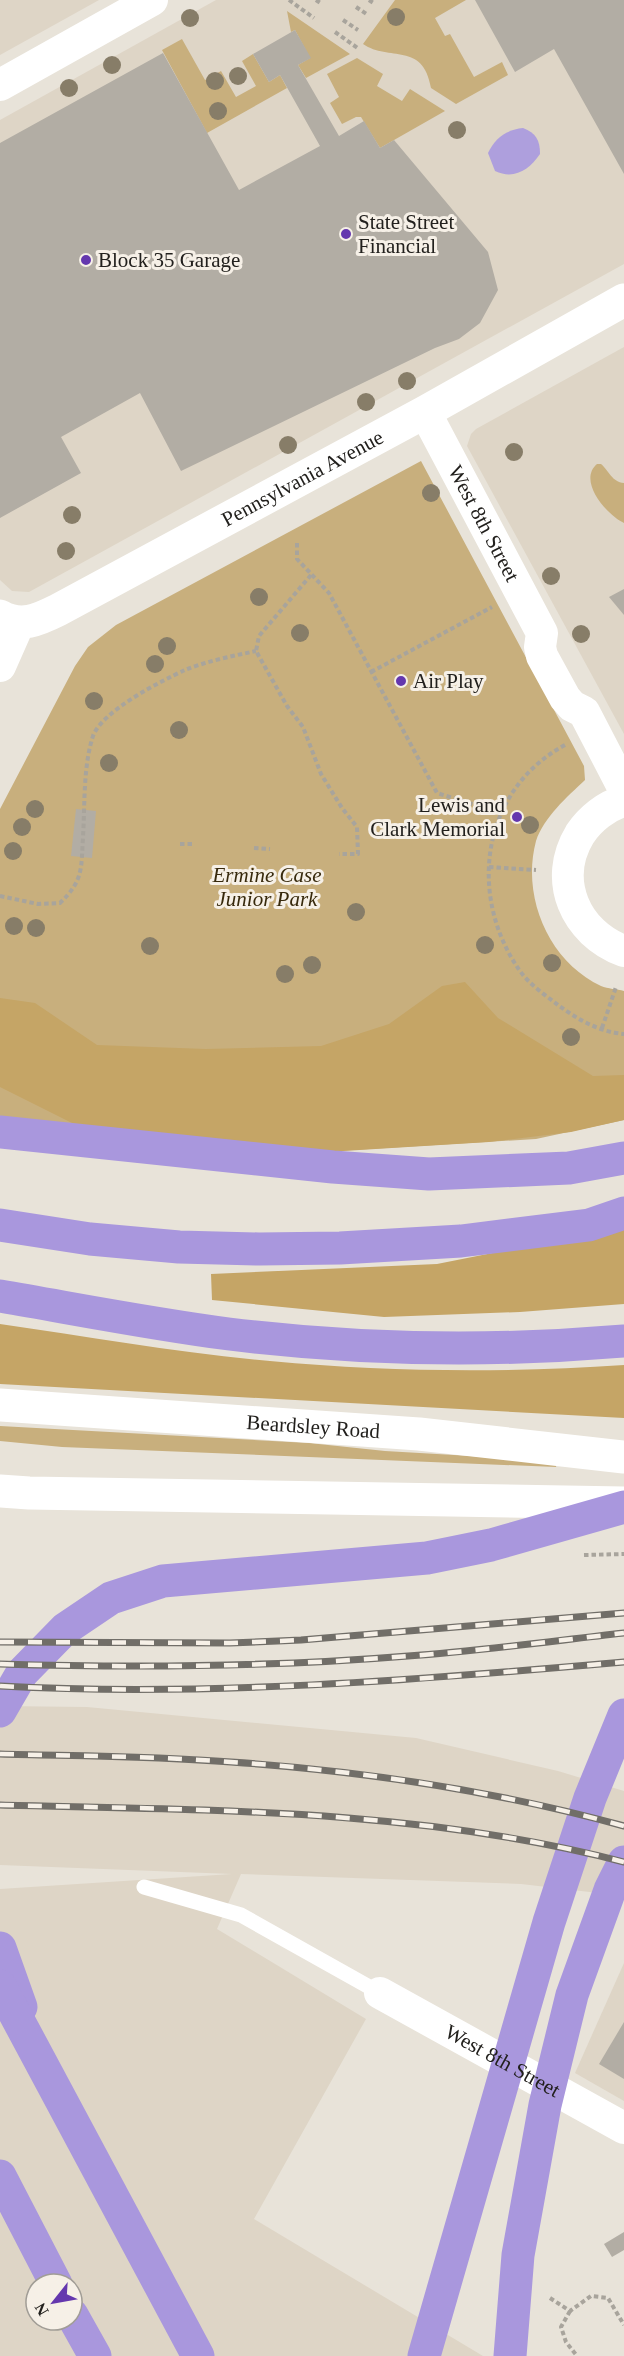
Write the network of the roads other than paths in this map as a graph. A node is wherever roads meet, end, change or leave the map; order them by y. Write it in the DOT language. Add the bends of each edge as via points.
graph roads {
  1 [pos="152,0"];
  2 [pos="0,85"];
  3 [pos="624,300"];
  4 [pos="425,412"];
  5 [pos="9,620"];
  6 [pos="0,666"];
  7 [pos="624,789"];
  8 [pos="624,801"];
  9 [pos="624,951"];
  10 [pos="0,1132"];
  11 [pos="624,1158"];
  12 [pos="624,1213"];
  13 [pos="0,1226"];
  14 [pos="0,1296"];
  15 [pos="624,1341"];
  16 [pos="0,1405"];
  17 [pos="624,1457"];
  18 [pos="0,1491"];
  19 [pos="624,1505"];
  20 [pos="0,1712"];
  21 [pos="624,1714"];
  22 [pos="624,1862"];
  23 [pos="144,1887"];
  24 [pos="0,1948"];
  25 [pos="0,1986"];
  26 [pos="380,1993"];
  27 [pos="43,2065"];
  28 [pos="624,2128"];
  29 [pos="0,2176"];
  30 [pos="50,2272"];
  31 [pos="82,2332"];
  32 [pos="95,2356"];
  33 [pos="198,2356"];
  34 [pos="424,2356"];
  35 [pos="510,2356"];
  1 -- 2 [label="street"];
  3 -- 4 [label="street, Pennsylvania Avenue"];
  4 -- 5 [label="street, Pennsylvania Avenue" via="58,610 35,621"];
  4 -- 7 [label="street, West 8th Street" via="542,633 561,646 584,687 588,721"];
  5 -- 6 [label="street, Pennsylvania Avenue"];
  8 -- 9 [label="street" via="600,813 584,828 570,857 568,879 576,911 589,929"];
  10 -- 11 [label="highway" via="429,1174 569,1168"];
  12 -- 13 [label="highway" via="589,1225 461,1241 260,1250 90,1239"];
  14 -- 15 [label="highway" via="229,1334 347,1344 470,1347"];
  16 -- 17 [label="street, Beardsley Road" via="419,1434"];
  18 -- 19 [label="street"];
  19 -- 20 [label="highway" via="492,1545 427,1558 163,1581 111,1598 65,1629 22,1673"];
  21 -- 34 [label="highway" via="590,1798 549,1922"];
  22 -- 35 [label="highway" via="572,1995 548,2094 518,2255"];
  23 -- 26 [label="lane" via="241,1915"];
  24 -- 27 [label="highway"];
  25 -- 27 [label="highway"];
  26 -- 28 [label="street, West 8th Street"];
  27 -- 33 [label="highway"];
  29 -- 30 [label="highway"];
  31 -- 32 [label="highway"];
}
